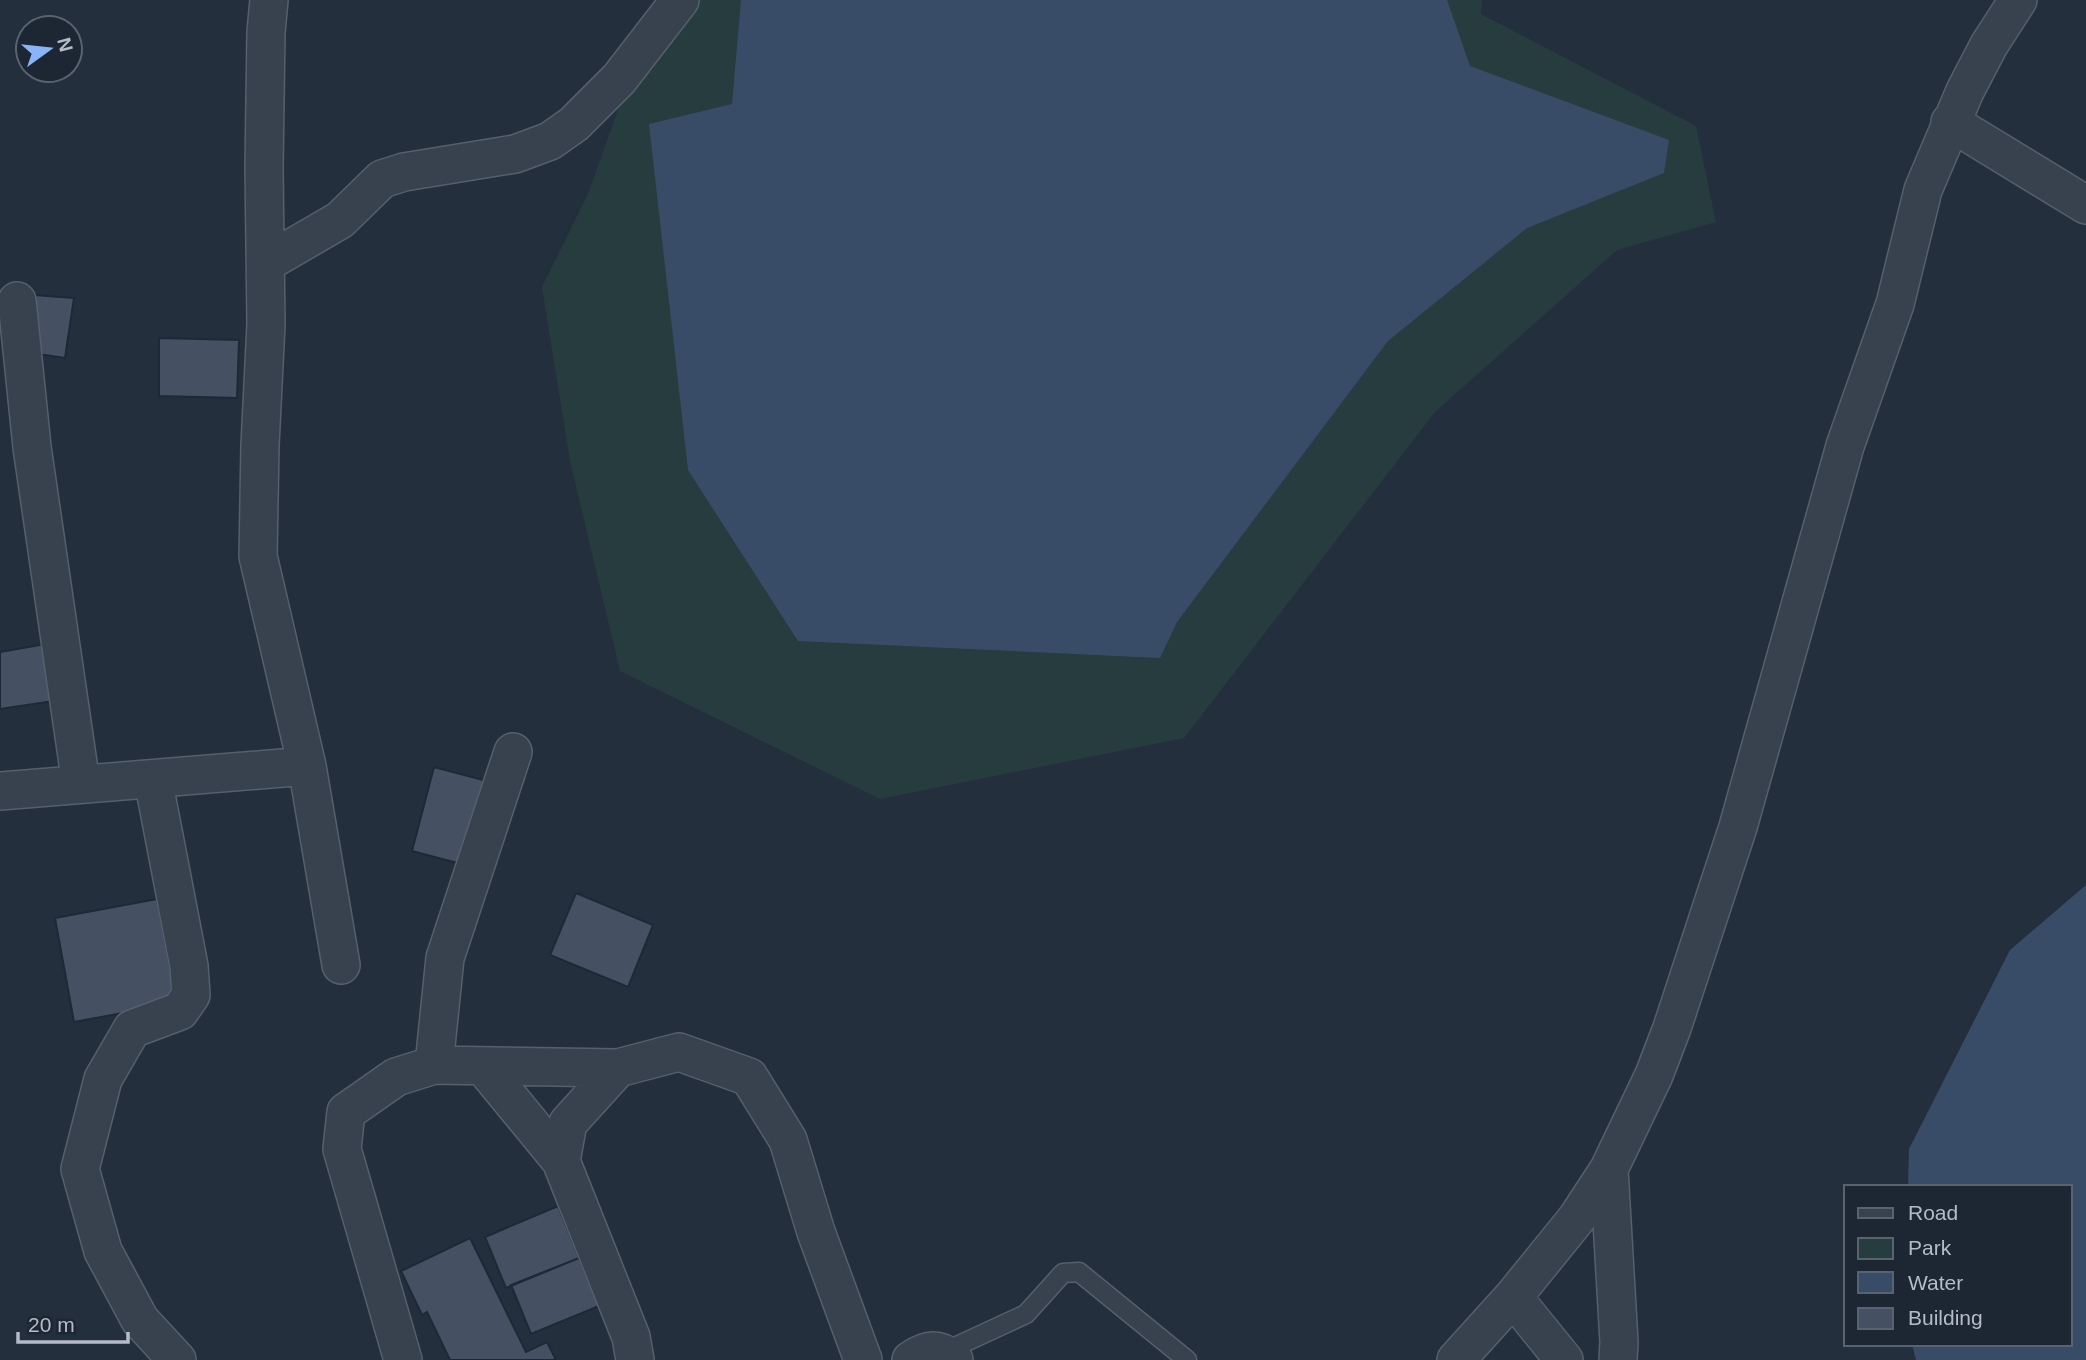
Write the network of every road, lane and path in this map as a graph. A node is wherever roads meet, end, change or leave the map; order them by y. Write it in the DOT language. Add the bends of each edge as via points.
graph roads {
  1 [pos="269,0"];
  2 [pos="680,0"];
  3 [pos="2018,0"];
  4 [pos="1950,121"];
  5 [pos="2086,205"];
  6 [pos="266,263"];
  7 [pos="17,301"];
  8 [pos="16,449"];
  9 [pos="513,752"];
  10 [pos="307,766"];
  11 [pos="153,779"];
  12 [pos="80,784"];
  13 [pos="0,791"];
  14 [pos="341,965"];
  15 [pos="434,1065"];
  16 [pos="483,1066"];
  17 [pos="618,1068"];
  18 [pos="561,1161"];
  19 [pos="1609,1169"];
  20 [pos="1513,1297"];
  21 [pos="936,1357"];
  22 [pos="177,1360"];
  23 [pos="403,1360"];
  24 [pos="635,1360"];
  25 [pos="863,1360"];
  26 [pos="1187,1360"];
  27 [pos="1456,1360"];
  28 [pos="1563,1360"];
  29 [pos="1618,1360"];
  1 -- 6 [label="street"];
  2 -- 6 [label="street" via="619,79 550,141 515,154 382,179 340,219"];
  3 -- 4 [label="street"];
  4 -- 5 [label="street"];
  4 -- 19 [label="street" via="1923,190 1895,304 1845,446 1738,827 1672,1028"];
  6 -- 10 [label="street" via="258,556"];
  7 -- 8 [label="street"];
  8 -- 12 [label="street"];
  9 -- 15 [label="street" via="445,958"];
  10 -- 11 [label="street"];
  10 -- 14 [label="street"];
  11 -- 12 [label="street"];
  11 -- 22 [label="street" via="191,995 180,1011 132,1029 103,1079 80,1169 103,1251 140,1320"];
  12 -- 13 [label="street"];
  15 -- 16 [label="street"];
  15 -- 23 [label="street" via="396,1077 346,1112 343,1137 342,1149"];
  16 -- 17 [label="street"];
  16 -- 18 [label="street"];
  17 -- 18 [label="street" via="568,1123"];
  17 -- 25 [label="street" via="679,1052 749,1077 788,1140"];
  18 -- 24 [label="street" via="631,1337"];
  19 -- 20 [label="street" via="1577,1218"];
  19 -- 29 [label="street"];
  20 -- 27 [label="street"];
  20 -- 28 [label="street"];
  21 -- 26 [label="lane" via="1027,1314 1063,1273 1079,1272"];
}
